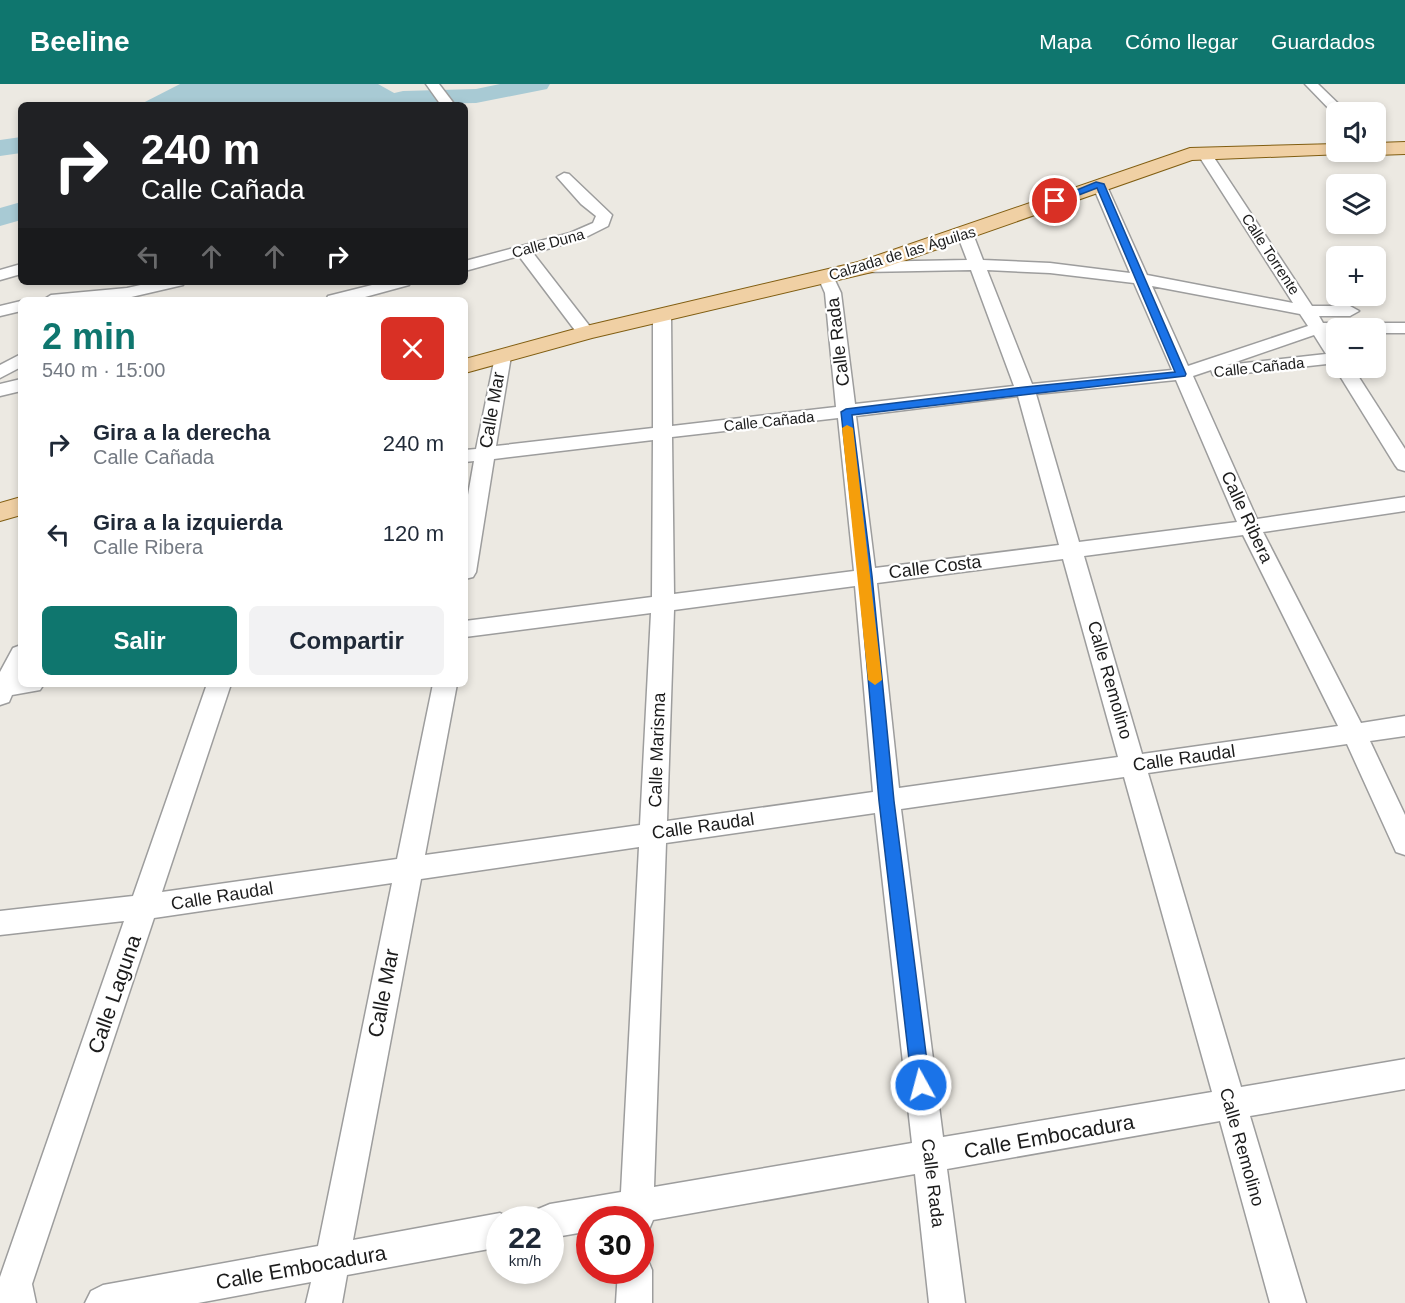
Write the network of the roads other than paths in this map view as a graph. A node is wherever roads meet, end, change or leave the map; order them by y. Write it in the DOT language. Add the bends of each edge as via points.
graph roads {
  1 [pos="432,84"];
  2 [pos="1311,84"];
  3 [pos="446,102"];
  4 [pos="1330,102"];
  5 [pos="1386,148"];
  6 [pos="1405,148"];
  7 [pos="1326,150"];
  8 [pos="1204,153"];
  9 [pos="564,177"];
  10 [pos="1099,184"];
  11 [pos="965,234"];
  12 [pos="523,251"];
  13 [pos="468,265"];
  14 [pos="978,265"];
  15 [pos="864,267"];
  16 [pos="18,270"];
  17 [pos="0,275"];
  18 [pos="826,277"];
  19 [pos="1142,279"];
  20 [pos="166,285"];
  21 [pos="392,285"];
  22 [pos="121,297"];
  23 [pos="349,297"];
  24 [pos="18,307"];
  25 [pos="1309,311"];
  26 [pos="1405,311"];
  27 [pos="0,312"];
  28 [pos="662,315"];
  29 [pos="1319,328"];
  30 [pos="1405,328"];
  31 [pos="586,333"];
  32 [pos="1326,340"];
  33 [pos="502,356"];
  34 [pos="1326,358"];
  35 [pos="18,361"];
  36 [pos="468,365"];
  37 [pos="0,373"];
  38 [pos="1181,374"];
  39 [pos="1350,378"];
  40 [pos="18,386"];
  41 [pos="0,390"];
  42 [pos="1025,390"];
  43 [pos="846,412"];
  44 [pos="664,432"];
  45 [pos="475,455"];
  46 [pos="1405,465"];
  47 [pos="1405,504"];
  48 [pos="18,507"];
  49 [pos="0,512"];
  50 [pos="1250,527"];
  51 [pos="468,537"];
  52 [pos="1073,550"];
  53 [pos="865,576"];
  54 [pos="663,602"];
  55 [pos="468,629"];
  56 [pos="18,660"];
  57 [pos="18,687"];
  58 [pos="218,687"];
  59 [pos="444,687"];
  60 [pos="2,690"];
  61 [pos="1405,726"];
  62 [pos="1354,733"];
  63 [pos="1134,765"];
  64 [pos="886,801"];
  65 [pos="654,833"];
  66 [pos="1405,844"];
  67 [pos="408,868"];
  68 [pos="144,907"];
  69 [pos="0,923"];
  70 [pos="1405,1074"];
  71 [pos="1230,1106"];
  72 [pos="930,1156"];
  73 [pos="635,1206"];
  74 [pos="654,1208"];
  75 [pos="486,1233"];
  76 [pos="332,1261"];
  77 [pos="635,1284"];
  78 [pos="18,1303"];
  79 [pos="103,1303"];
  80 [pos="324,1303"];
  81 [pos="634,1303"];
  82 [pos="947,1303"];
  83 [pos="1288,1303"];
  1 -- 3 [label="street"];
  2 -- 4 [label="street"];
  5 -- 6 [label="main road"];
  7 -- 8 [label="main road, Calzada de las Águilas"];
  8 -- 10 [label="main road, Calzada de las Águilas" via="1170,159"];
  8 -- 25 [label="street, Calle Torrente"];
  9 -- 12 [label="street, Calle Duna" via="599,209 604,220 593,231"];
  10 -- 11 [label="main road, Calzada de las Águilas"];
  10 -- 19 [label="street, Calle Ribera"];
  11 -- 14 [label="street, Calle Remolino"];
  11 -- 15 [label="main road, Calzada de las Águilas"];
  12 -- 13 [label="street, Calle Duna"];
  12 -- 31 [label="street"];
  14 -- 15 [label="street"];
  14 -- 19 [label="street" via="1050,268"];
  14 -- 42 [label="street, Calle Remolino"];
  15 -- 18 [label="main road, Calzada de las Águilas"];
  16 -- 17 [label="street"];
  18 -- 28 [label="main road, Calzada de las Águilas"];
  18 -- 43 [label="street, Calle Rada" via="833,293"];
  19 -- 25 [label="street"];
  19 -- 38 [label="street, Calle Ribera"];
  20 -- 22 [label="street"];
  21 -- 23 [label="street"];
  24 -- 27 [label="street"];
  25 -- 26 [label="street"];
  25 -- 29 [label="street, Calle Torrente"];
  28 -- 31 [label="main road, Calzada de las Águilas"];
  28 -- 44 [label="street, Calle Marisma"];
  29 -- 30 [label="street, Calle Cañada"];
  29 -- 32 [label="street, Calle Torrente"];
  29 -- 38 [label="street, Calle Cañada"];
  31 -- 33 [label="main road, Calzada de las Águilas"];
  33 -- 36 [label="main road, Calzada de las Águilas"];
  33 -- 45 [label="street, Calle Mar"];
  34 -- 38 [label="street, Calle Cañada"];
  35 -- 37 [label="street"];
  38 -- 42 [label="street, Calle Cañada"];
  38 -- 50 [label="street, Calle Ribera"];
  39 -- 46 [label="street"];
  40 -- 41 [label="street"];
  42 -- 43 [label="street, Calle Cañada"];
  42 -- 52 [label="street, Calle Remolino"];
  43 -- 44 [label="street, Calle Cañada"];
  43 -- 53 [label="street, Calle Rada"];
  44 -- 45 [label="street, Calle Cañada"];
  44 -- 54 [label="street, Calle Marisma"];
  45 -- 51 [label="street, Calle Mar"];
  47 -- 50 [label="street, Calle Costa"];
  48 -- 49 [label="main road"];
  50 -- 52 [label="street, Calle Costa"];
  50 -- 62 [label="street, Calle Ribera"];
  52 -- 53 [label="street, Calle Costa"];
  52 -- 63 [label="street, Calle Remolino"];
  53 -- 54 [label="street, Calle Costa"];
  53 -- 64 [label="street, Calle Rada"];
  54 -- 55 [label="street, Calle Costa"];
  54 -- 65 [label="street, Calle Marisma"];
  56 -- 60 [label="street"];
  57 -- 60 [label="street"];
  58 -- 68 [label="street, Calle Laguna"];
  59 -- 67 [label="street, Calle Mar"];
  61 -- 62 [label="street, Calle Raudal"];
  62 -- 63 [label="street, Calle Raudal"];
  62 -- 66 [label="street, Calle Ribera"];
  63 -- 64 [label="street, Calle Raudal"];
  63 -- 71 [label="street, Calle Remolino"];
  64 -- 65 [label="street, Calle Raudal"];
  64 -- 72 [label="street, Calle Rada"];
  65 -- 67 [label="street, Calle Raudal"];
  65 -- 73 [label="street, Calle Marisma"];
  67 -- 68 [label="street, Calle Raudal"];
  67 -- 76 [label="street, Calle Mar"];
  68 -- 69 [label="street, Calle Raudal"];
  68 -- 78 [label="street, Calle Laguna" via="15,1284"];
  70 -- 71 [label="street, Calle Embocadura"];
  71 -- 72 [label="street, Calle Embocadura"];
  71 -- 83 [label="street, Calle Remolino"];
  72 -- 74 [label="street, Calle Embocadura"];
  72 -- 82 [label="street, Calle Rada"];
  75 -- 76 [label="street, Calle Embocadura"];
  76 -- 79 [label="street, Calle Embocadura"];
  76 -- 80 [label="street, Calle Mar"];
  77 -- 81 [label="street"];
}
